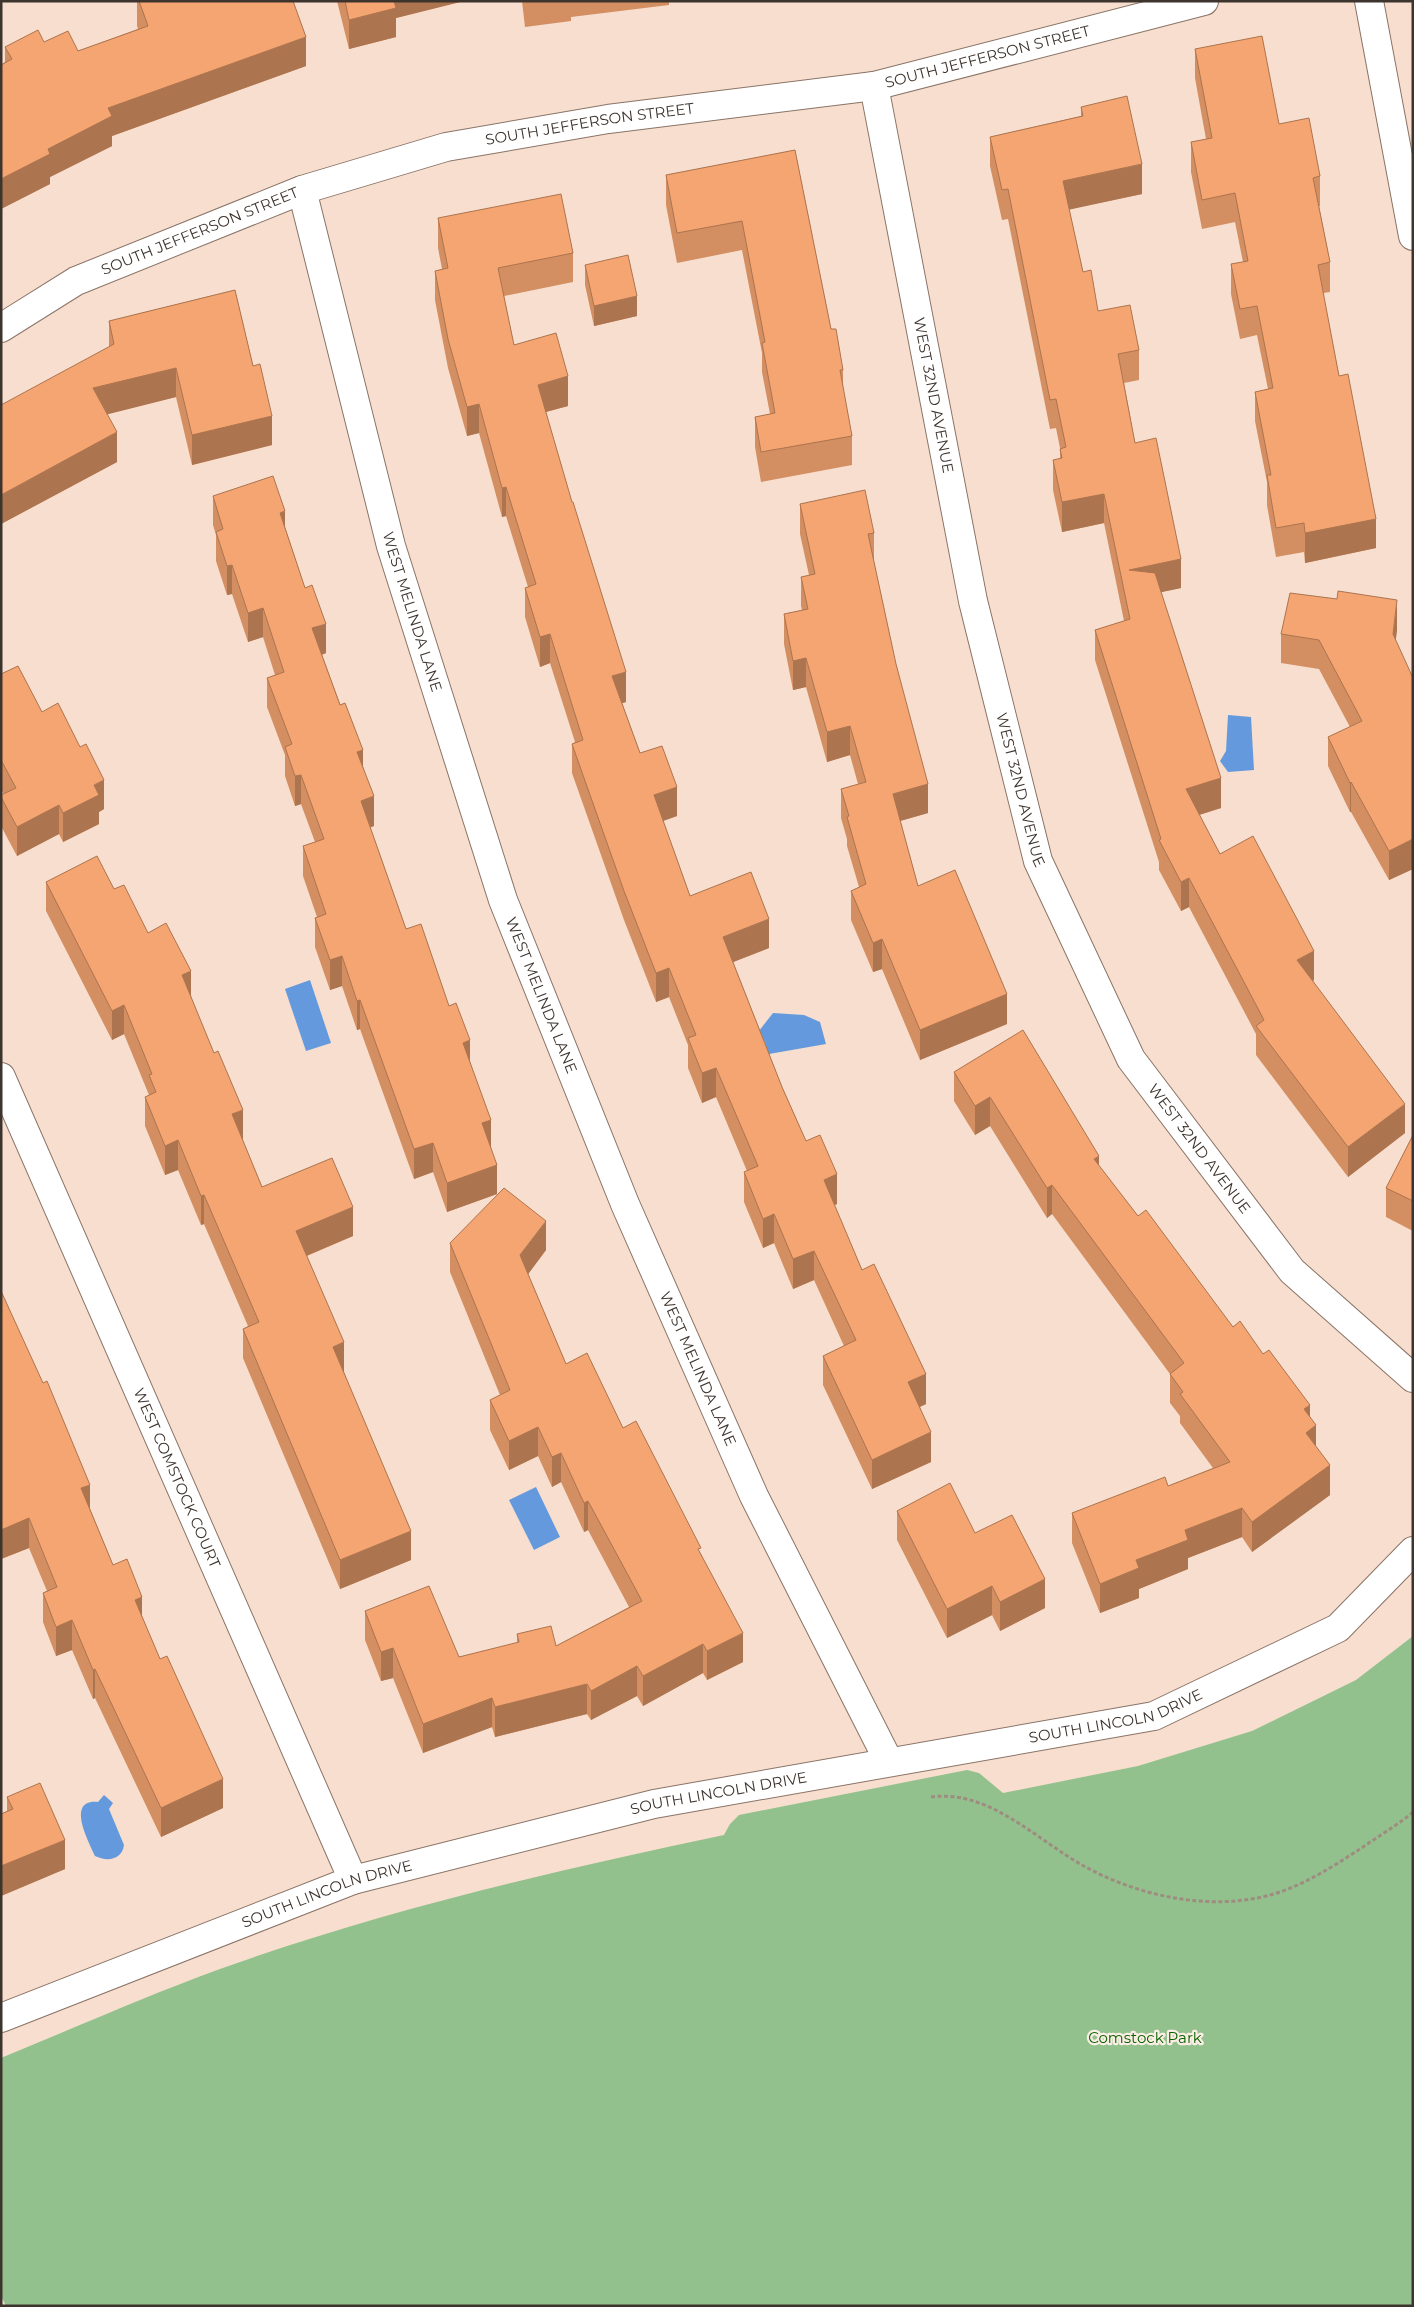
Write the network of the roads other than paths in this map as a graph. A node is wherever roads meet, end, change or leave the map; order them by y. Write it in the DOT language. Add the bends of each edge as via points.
graph roads {
  1 [pos="1204,1"];
  2 [pos="1369,1"];
  3 [pos="874,86"];
  4 [pos="302,190"];
  5 [pos="1413,236"];
  6 [pos="1,328"];
  7 [pos="1,1076"];
  8 [pos="1413,1378"];
  9 [pos="1413,1551"];
  10 [pos="889,1762"];
  11 [pos="353,1880"];
  12 [pos="1,2018"];
  1 -- 3 [label="street, SOUTH JEFFERSON STREET"];
  2 -- 5 [label="street"];
  3 -- 4 [label="street, SOUTH JEFFERSON STREET" via="608,119 446,147"];
  3 -- 8 [label="street, WEST 32ND AVENUE" via="972,601 1038,861 1131,1058 1292,1271"];
  4 -- 6 [label="street, SOUTH JEFFERSON STREET" via="76,281"];
  4 -- 10 [label="street, WEST MELINDA LANE" via="391,546 503,900 625,1204 754,1496"];
  7 -- 11 [label="street, WEST COMSTOCK COURT"];
  9 -- 10 [label="street, SOUTH LINCOLN DRIVE" via="1338,1628 1154,1716"];
  10 -- 11 [label="street, SOUTH LINCOLN DRIVE" via="654,1804"];
  11 -- 12 [label="street, SOUTH LINCOLN DRIVE"];
}
